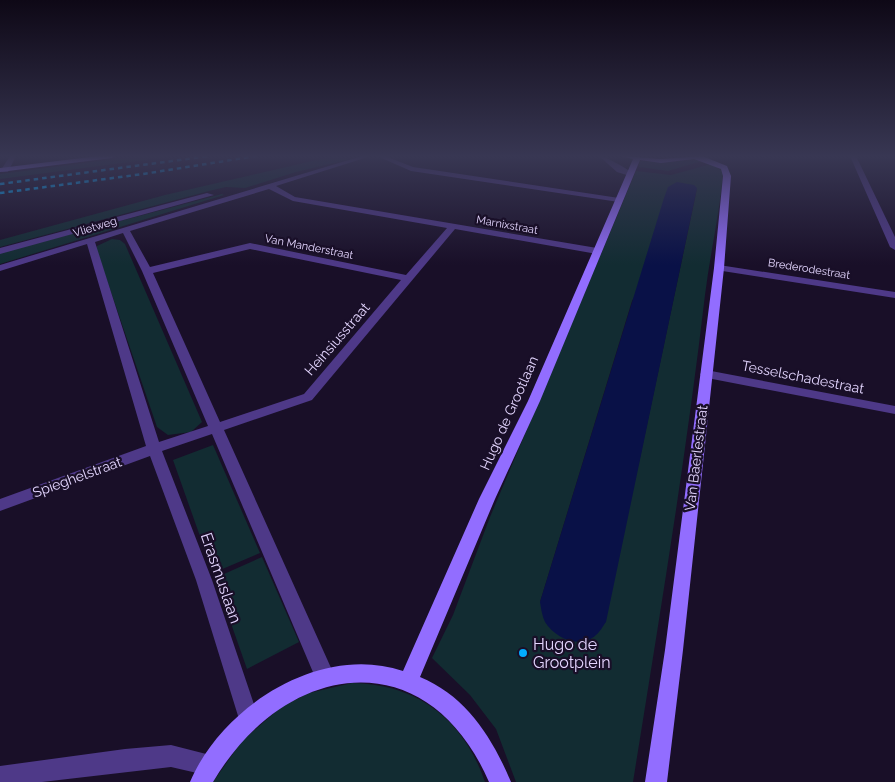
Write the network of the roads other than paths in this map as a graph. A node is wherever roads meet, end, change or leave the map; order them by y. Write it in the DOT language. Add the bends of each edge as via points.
graph roads {
  1 [pos="218,192"];
  2 [pos="233,192"];
  3 [pos="244,192"];
  4 [pos="281,192"];
  5 [pos="569,192"];
  6 [pos="622,192"];
  7 [pos="725,192"];
  8 [pos="869,192"];
  9 [pos="239,194"];
  10 [pos="619,200"];
  11 [pos="452,227"];
  12 [pos="125,229"];
  13 [pos="90,240"];
  14 [pos="895,247"];
  15 [pos="597,251"];
  16 [pos="0,252"];
  17 [pos="0,268"];
  18 [pos="719,268"];
  19 [pos="147,271"];
  20 [pos="409,278"];
  21 [pos="895,296"];
  22 [pos="706,374"];
  23 [pos="895,410"];
  24 [pos="216,428"];
  25 [pos="154,449"];
  26 [pos="0,505"];
  27 [pos="325,677"];
  28 [pos="408,681"];
  29 [pos="249,719"];
  30 [pos="206,774"];
  31 [pos="0,777"];
  32 [pos="500,782"];
  33 [pos="656,782"];
  1 -- 16 [label="street"];
  2 -- 9 [label="street"];
  3 -- 9 [label="street, Vlietweg"];
  4 -- 11 [label="street, Marnixstraat" via="293,199"];
  5 -- 10 [label="street"];
  6 -- 10 [label="main road, Hugo de Grootlaan"];
  7 -- 18 [label="main road, Van Baerlestraat"];
  8 -- 14 [label="street"];
  9 -- 12 [label="street, Vlietweg"];
  10 -- 15 [label="main road, Hugo de Grootlaan"];
  11 -- 15 [label="street, Marnixstraat"];
  11 -- 20 [label="street, Heinsiusstraat"];
  12 -- 13 [label="street, Vlietweg"];
  12 -- 19 [label="street"];
  13 -- 17 [label="street, Vlietweg"];
  13 -- 25 [label="street, Erasmuslaan"];
  15 -- 28 [label="main road, Hugo de Grootlaan"];
  18 -- 21 [label="street, Brederodestraat"];
  18 -- 22 [label="main road, Van Baerlestraat"];
  19 -- 20 [label="street, Van Manderstraat" via="250,246"];
  19 -- 24 [label="street"];
  20 -- 24 [label="street, Heinsiusstraat" via="308,397"];
  22 -- 23 [label="street, Tesselschadestraat"];
  22 -- 33 [label="main road, Van Baerlestraat"];
  24 -- 25 [label="street"];
  24 -- 27 [label="street"];
  25 -- 26 [label="street, Spieghelstraat"];
  25 -- 29 [label="street, Erasmuslaan" via="204,580"];
  27 -- 28 [label="main road" via="365,673"];
  27 -- 29 [label="main road" via="294,689"];
  28 -- 32 [label="main road" via="438,696 465,720 487,751"];
  29 -- 30 [label="main road"];
  30 -- 31 [label="street" via="171,756"];
}
